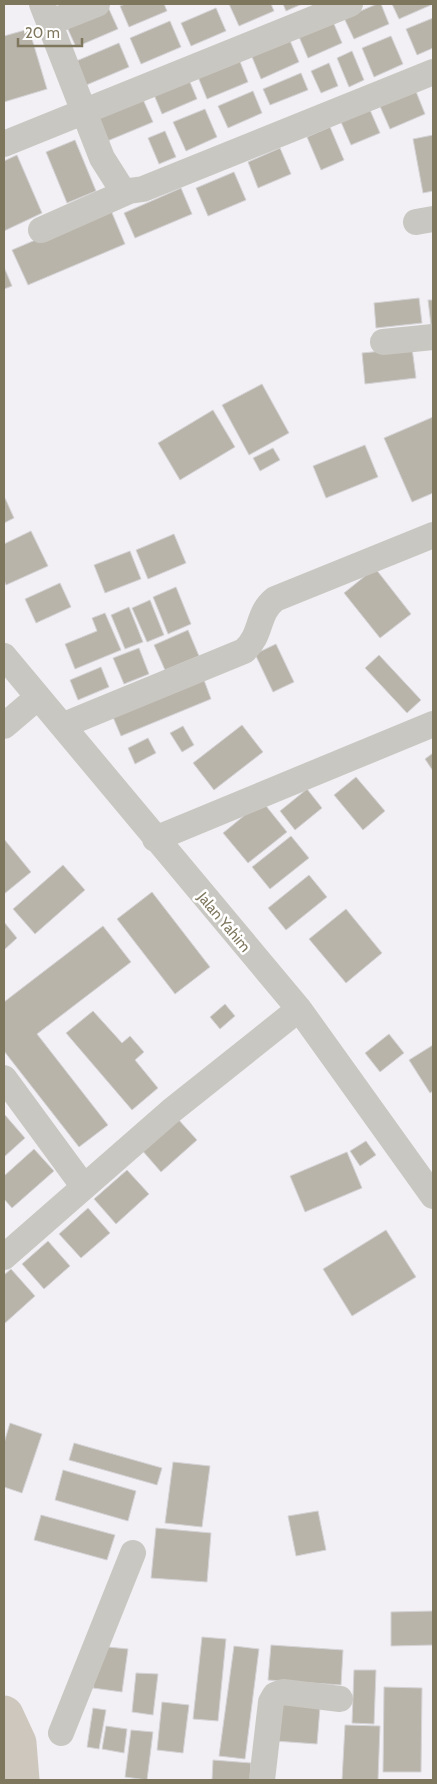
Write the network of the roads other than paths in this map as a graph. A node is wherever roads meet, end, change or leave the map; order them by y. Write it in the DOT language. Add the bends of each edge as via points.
graph roads {
  1 [pos="97,4"];
  2 [pos="350,4"];
  3 [pos="45,13"];
  4 [pos="433,72"];
  5 [pos="84,110"];
  6 [pos="4,144"];
  7 [pos="129,192"];
  8 [pos="41,230"];
  9 [pos="433,337"];
  10 [pos="383,342"];
  11 [pos="433,535"];
  12 [pos="4,656"];
  13 [pos="38,697"];
  14 [pos="433,724"];
  15 [pos="64,725"];
  16 [pos="4,726"];
  17 [pos="155,839"];
  18 [pos="298,1009"];
  19 [pos="4,1078"];
  20 [pos="84,1187"];
  21 [pos="433,1196"];
  22 [pos="4,1257"];
  23 [pos="133,1553"];
  24 [pos="340,1699"];
  25 [pos="61,1733"];
  26 [pos="262,1780"];
  1 -- 3 [label="street"];
  2 -- 5 [label="street"];
  3 -- 5 [label="street"];
  4 -- 7 [label="street" via="143,190"];
  5 -- 6 [label="street"];
  5 -- 7 [label="street" via="102,158 120,188"];
  7 -- 8 [label="street"];
  9 -- 10 [label="street"];
  11 -- 15 [label="street" via="275,599 265,607 257,635 244,651"];
  12 -- 13 [label="street, Jalan Yahim"];
  13 -- 15 [label="street, Jalan Yahim"];
  13 -- 16 [label="street"];
  14 -- 17 [label="street"];
  15 -- 17 [label="street, Jalan Yahim"];
  17 -- 18 [label="street, Jalan Yahim"];
  18 -- 20 [label="street" via="171,1111"];
  18 -- 21 [label="street, Jalan Yahim"];
  19 -- 20 [label="street"];
  20 -- 22 [label="street"];
  23 -- 25 [label="street"];
  24 -- 26 [label="street" via="283,1692 275,1695 271,1702"];
}
